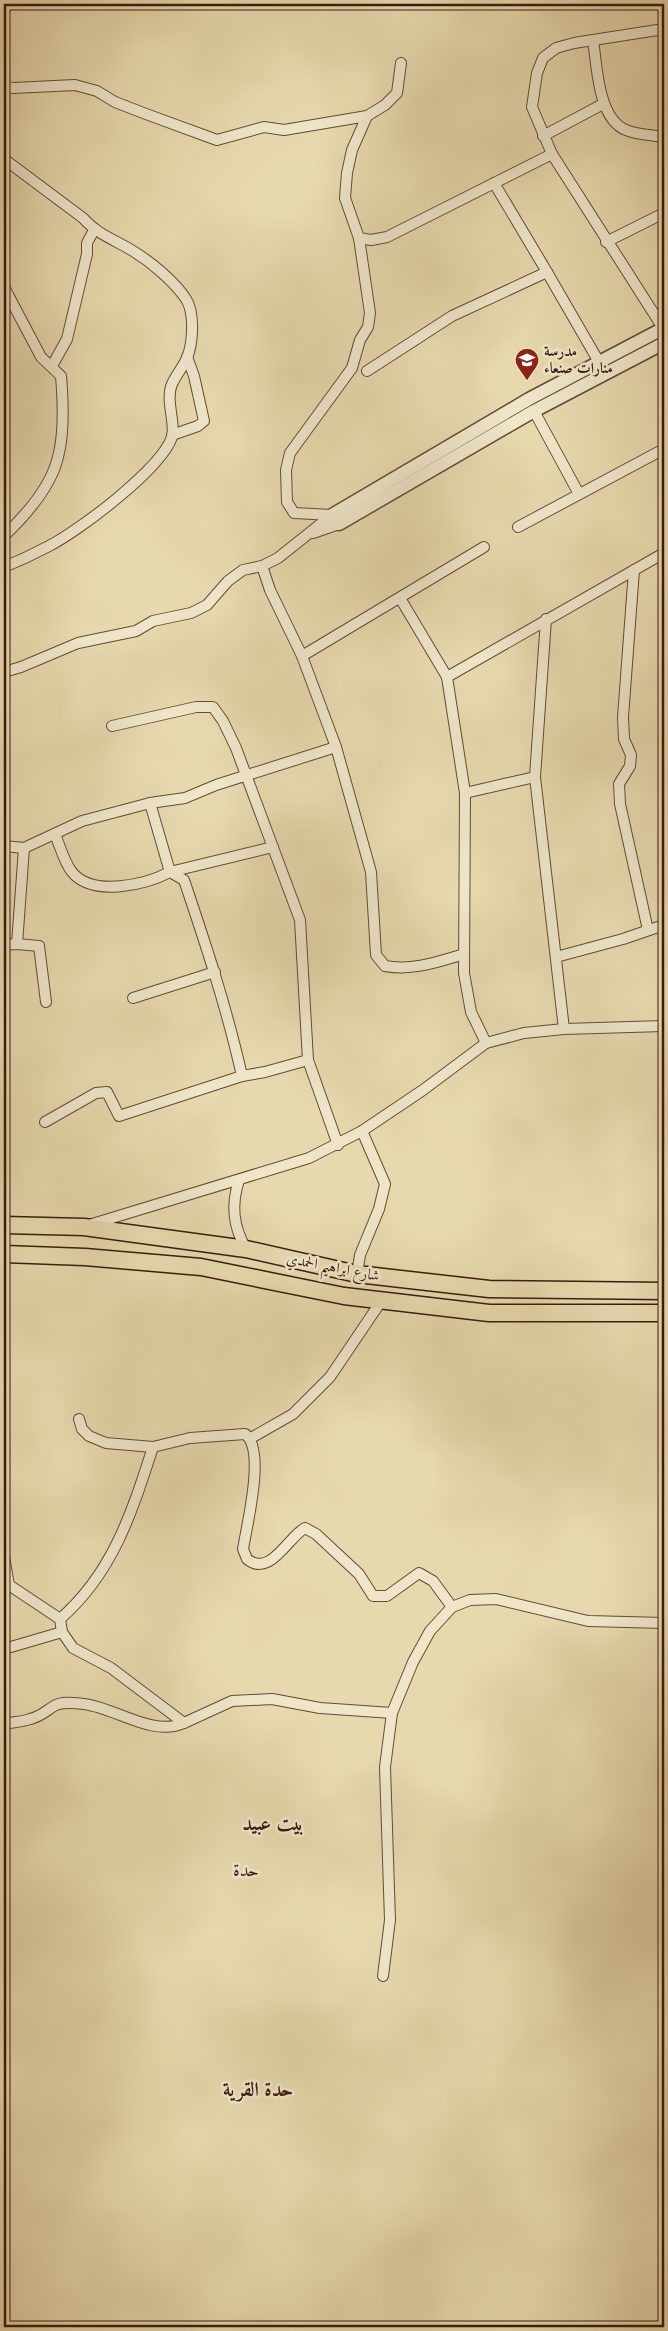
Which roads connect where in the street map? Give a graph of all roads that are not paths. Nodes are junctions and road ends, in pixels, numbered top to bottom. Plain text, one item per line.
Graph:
1 (664, 29) edge
2 (593, 40) junction
3 (401, 62) dead end
4 (4, 86) edge
5 (603, 104) junction
6 (367, 116) junction
7 (543, 136) junction
8 (664, 137) edge
9 (552, 154) junction
10 (4, 159) edge
11 (494, 183) junction
12 (664, 212) edge
13 (94, 230) junction
14 (359, 238) junction
15 (606, 242) junction
16 (547, 272) junction
17 (4, 287) edge
18 (664, 328) edge
19 (664, 343) edge
20 (187, 358) junction
21 (599, 362) junction
22 (52, 366) junction
23 (367, 371) dead end
24 (534, 412) junction
25 (172, 435) junction
26 (664, 449) edge
27 (579, 494) junction
28 (336, 519) junction
29 (518, 528) dead end
30 (4, 536) edge
31 (484, 547) dead end
32 (664, 553) edge
33 (262, 566) junction
34 (4, 567) edge
35 (634, 570) junction
36 (400, 598) junction
37 (546, 619) junction
38 (302, 656) junction
39 (4, 672) edge
40 (447, 677) junction
41 (112, 726) dead end
42 (336, 748) junction
43 (246, 777) junction
44 (536, 777) junction
45 (465, 793) junction
46 (150, 803) junction
47 (55, 834) junction
48 (4, 846) edge
49 (273, 847) junction
50 (24, 848) junction
51 (170, 872) junction
52 (664, 925) edge
53 (648, 930) junction
54 (16, 944) junction
55 (4, 945) edge
56 (464, 954) junction
57 (556, 956) junction
58 (215, 972) junction
59 (133, 998) dead end
60 (46, 1002) dead end
61 (664, 1026) edge
62 (564, 1029) junction
63 (486, 1043) junction
64 (308, 1060) junction
65 (242, 1076) junction
66 (46, 1122) dead end
67 (362, 1131) junction
68 (338, 1145) junction
69 (239, 1180) junction
70 (4, 1225) edge
71 (84, 1227) junction
72 (246, 1249) junction
73 (4, 1254) edge
74 (313, 1264) junction
75 (357, 1274) junction
76 (306, 1290) junction
77 (664, 1291) edge
78 (382, 1300) junction
79 (664, 1312) edge
80 (79, 1419) dead end
81 (251, 1438) junction
82 (153, 1447) junction
83 (4, 1558) edge
84 (452, 1607) junction
85 (60, 1618) junction
86 (664, 1623) edge
87 (62, 1632) junction
88 (4, 1649) edge
89 (392, 1713) junction
90 (184, 1722) junction
91 (4, 1724) edge
92 (383, 1976) dead end

1 - 2 street
2 - 5 street
2 - 7 street
3 - 6 street
4 - 6 street
5 - 7 street
5 - 8 street
6 - 14 street
7 - 9 street
9 - 11 street
9 - 15 street
10 - 13 street
11 - 14 street
11 - 16 street
12 - 15 street
13 - 20 street
13 - 22 street
14 - 28 street
15 - 18 street
16 - 21 street
16 - 23 street
17 - 22 street
18 - 21 street
19 - 24 street
20 - 25 street
20 - 25 street
21 - 28 street
22 - 30 street
24 - 27 street
24 - 28 street
25 - 34 street
26 - 27 street
27 - 29 street
28 - 33 street
31 - 36 street
32 - 35 street
33 - 38 street
33 - 39 street
35 - 37 street
35 - 53 street
36 - 38 street
36 - 40 street
37 - 40 street
37 - 44 street
38 - 42 street
40 - 45 street
41 - 43 street
42 - 43 street
42 - 56 street
43 - 46 street
43 - 49 street
44 - 45 street
44 - 57 street
45 - 56 street
46 - 47 street
46 - 51 street
47 - 50 street
47 - 51 street
48 - 50 street
49 - 51 street
49 - 64 street
50 - 54 street
51 - 58 street
52 - 53 street
53 - 57 street
54 - 55 street
54 - 60 street
56 - 63 street
57 - 62 street
58 - 59 street
58 - 65 street
61 - 62 street
62 - 63 street
63 - 67 street
64 - 65 street
64 - 68 street
65 - 66 street
67 - 68 street
67 - 75 street
68 - 69 street
69 - 71 street
69 - 72 street
70 - 71 main road, شارع ابراهيم الحمدي
71 - 72 main road, شارع ابراهيم الحمدي
72 - 74 main road, شارع ابراهيم الحمدي
73 - 76 main road, شارع ابراهيم الحمدي
74 - 75 main road, شارع ابراهيم الحمدي
74 - 76 main road
75 - 77 main road, شارع ابراهيم الحمدي
76 - 78 main road, شارع ابراهيم الحمدي
78 - 79 main road, شارع ابراهيم الحمدي
78 - 81 street
80 - 82 street
81 - 82 street
81 - 84 street
82 - 85 street
83 - 85 street
84 - 86 street
84 - 89 street
85 - 87 street
87 - 88 street
87 - 90 street
89 - 90 street
89 - 92 street
90 - 91 street

